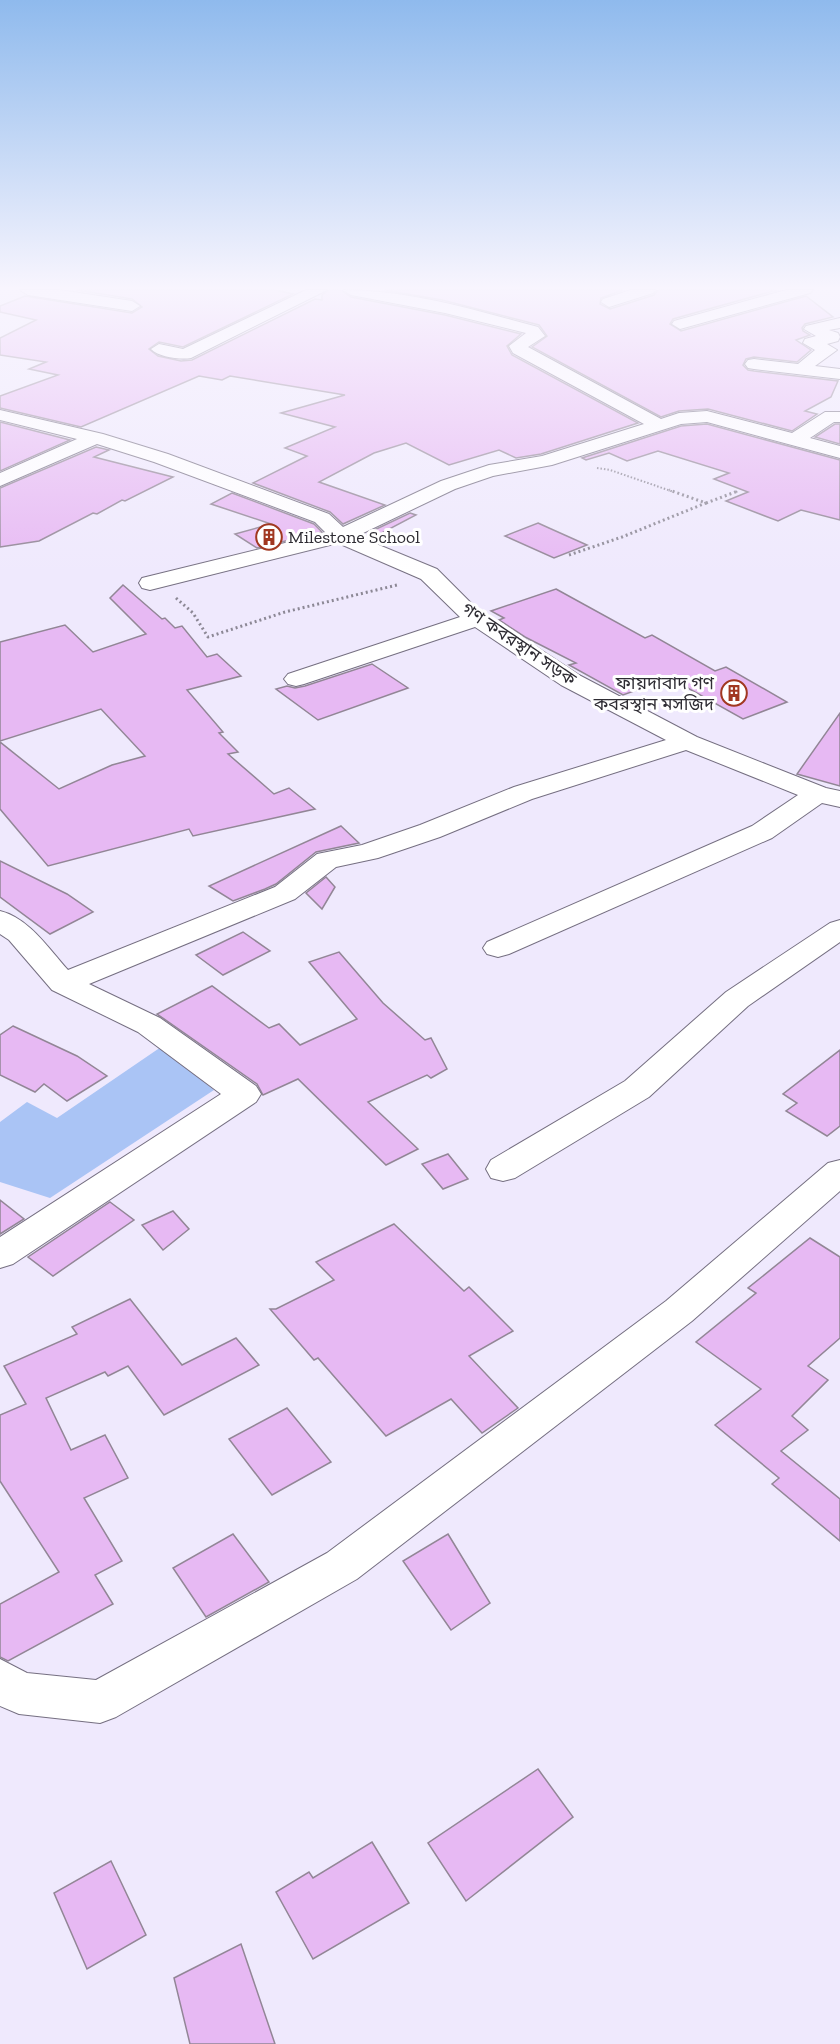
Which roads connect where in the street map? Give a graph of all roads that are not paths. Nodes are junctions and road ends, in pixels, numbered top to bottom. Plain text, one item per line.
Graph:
1 (586, 385) edge
2 (0, 415) edge
3 (840, 417) edge
4 (659, 425) junction
5 (96, 438) junction
6 (795, 440) junction
7 (840, 452) edge
8 (0, 480) edge
9 (340, 536) junction
10 (150, 583) road end
11 (477, 619) junction
12 (296, 679) dead end
13 (688, 742) junction
14 (829, 797) edge
15 (0, 920) edge
16 (840, 929) edge
17 (498, 948) dead end
18 (63, 983) junction
19 (502, 1169) dead end
20 (840, 1172) edge
21 (0, 1255) edge
22 (0, 1680) edge

1 - 4 street
2 - 5 street, গণ কবরস্থান সড়ক
3 - 6 street
4 - 6 street
4 - 9 street
5 - 8 street
5 - 9 street, গণ কবরস্থান সড়ক
6 - 7 street
9 - 10 street
9 - 11 street, গণ কবরস্থান সড়ক
11 - 12 street
11 - 13 street, গণ কবরস্থান সড়ক
13 - 14 street, গণ কবরস্থান সড়ক
13 - 18 street
14 - 17 street
15 - 18 street
16 - 19 street
18 - 21 street
20 - 22 street

